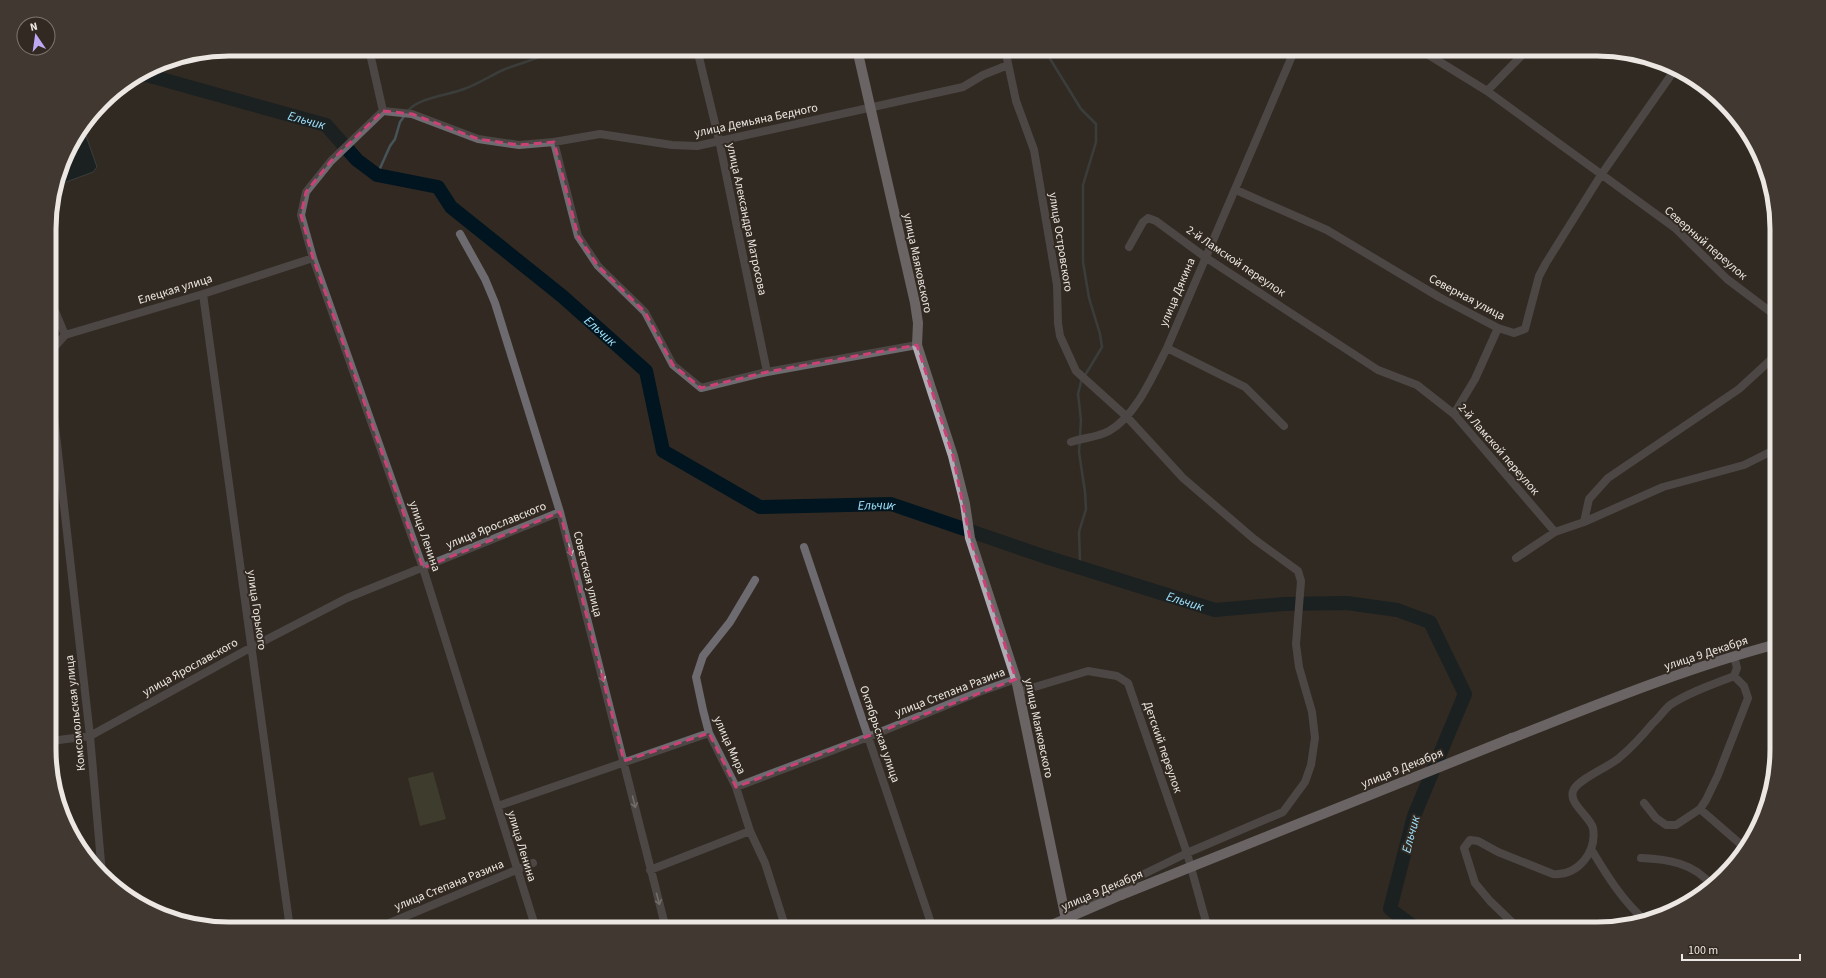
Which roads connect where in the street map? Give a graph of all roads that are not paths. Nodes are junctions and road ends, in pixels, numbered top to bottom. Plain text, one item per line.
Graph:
1 (371, 56) edge
2 (699, 56) edge
3 (859, 56) edge
4 (1007, 56) edge
5 (1292, 56) edge
6 (1430, 56) edge
7 (1521, 56) edge
8 (1008, 65) junction
9 (1672, 74) edge
10 (1487, 91) junction
11 (870, 107) junction
12 (383, 111) junction
13 (718, 140) junction
14 (554, 142) junction
15 (1601, 175) junction
16 (1236, 190) junction
17 (460, 234) dead end
18 (1129, 247) dead end
19 (1205, 257) junction
20 (313, 258) junction
21 (203, 294) junction
22 (1770, 311) edge
23 (56, 314) edge
24 (1498, 328) junction
25 (65, 335) junction
26 (56, 345) edge
27 (917, 345) junction
28 (1167, 348) junction
29 (1770, 361) edge
30 (767, 372) junction
31 (1454, 414) junction
32 (1127, 417) junction
33 (1284, 426) dead end
34 (56, 435) edge
35 (1071, 442) dead end
36 (1770, 452) edge
37 (560, 512) junction
38 (1584, 522) junction
39 (1555, 532) junction
40 (804, 547) dead end
41 (1516, 558) dead end
42 (424, 568) junction
43 (755, 580) dead end
44 (1770, 646) edge
45 (250, 648) junction
46 (1734, 656) junction
47 (1734, 676) junction
48 (1016, 679) junction
49 (1018, 692) junction
50 (709, 732) junction
51 (90, 736) junction
52 (868, 737) junction
53 (56, 740) edge
54 (624, 762) junction
55 (736, 787) junction
56 (1644, 803) dead end
57 (498, 806) junction
58 (1700, 809) junction
59 (750, 831) junction
60 (1741, 845) edge
61 (1591, 848) junction
62 (1187, 853) junction
63 (1641, 858) dead end
64 (533, 863) dead end
65 (101, 865) edge
66 (517, 870) junction
67 (650, 870) junction
68 (1707, 882) edge
69 (1641, 916) edge
70 (1070, 917) junction
71 (289, 922) edge
72 (392, 922) edge
73 (534, 922) edge
74 (664, 922) edge
75 (784, 922) edge
76 (931, 922) edge
77 (1058, 922) edge
78 (1069, 922) edge
79 (1206, 922) edge
80 (1512, 922) edge

1 - 12 street
2 - 13 street, улица Александра Матросова
3 - 11 main road, улица Маяковского
4 - 8 street, улица Островского
5 - 16 street, улица Дякина
6 - 10 street, Северный переулок
7 - 10 street
8 - 11 street, улица Демьяна Бедного
8 - 32 street, улица Островского
9 - 15 street, Северная улица
10 - 15 street, Северный переулок
11 - 13 street, улица Демьяна Бедного
11 - 27 main road, улица Маяковского
12 - 14 street, улица Демьяна Бедного
12 - 20 street, улица Ленина
13 - 14 street, улица Демьяна Бедного
13 - 30 street, улица Александра Матросова
14 - 30 street
15 - 22 street, Северный переулок
15 - 24 street, Северная улица
16 - 19 street, улица Дякина
16 - 24 street, Северная улица
17 - 37 street, Советская улица
18 - 19 street, 2-й Ламской переулок
19 - 28 street, улица Дякина
19 - 31 street, 2-й Ламской переулок
20 - 21 street, Елецкая улица
20 - 42 street, улица Ленина
21 - 25 street, Елецкая улица
21 - 45 street, улица Горького
23 - 25 street
24 - 31 street
25 - 26 street
27 - 30 street
27 - 48 main road, улица Маяковского
28 - 32 street, улица Дякина
28 - 33 street
29 - 38 street
31 - 39 street, 2-й Ламской переулок
32 - 35 street, улица Дякина
32 - 62 street, улица Островского
34 - 51 street, Комсомольская улица
36 - 38 street
37 - 42 street, улица Ярославского
37 -> 54 street, Советская улица
38 - 39 street
39 - 41 street
40 - 52 street, Октябрьская улица
42 - 45 street, улица Ярославского
42 - 57 street, улица Ленина
43 - 50 street, улица Мира
44 - 46 main road, улица 9 Декабря
45 - 51 street, улица Ярославского
45 - 71 street, улица Горького
46 - 47 street
46 - 70 main road, улица 9 Декабря, bridge
47 - 58 street
47 - 61 street
48 - 49 main road, улица Маяковского
48 - 52 street, улица Степана Разина
49 - 62 street, Детский переулок
49 - 70 main road, улица Маяковского
50 - 54 street
50 - 55 street, улица Мира
51 - 53 street, улица Ярославского
51 - 65 street, Комсомольская улица
52 - 55 street, улица Степана Разина
52 - 76 street, Октябрьская улица
54 - 57 street
54 -> 67 street, Советская улица
55 - 59 street, улица Мира
56 - 58 street
57 - 66 street, улица Ленина
58 - 60 street
59 - 67 street
59 - 75 street, улица Мира
61 - 69 street
61 - 80 street
62 - 70 street, улица Островского
62 - 79 street, Детский переулок
63 - 68 street
64 - 66 street, улица Степана Разина
66 - 72 street, улица Степана Разина
66 - 73 street, улица Ленина
67 -> 74 street, Советская улица
70 - 77 main road, улица 9 Декабря
70 - 78 main road, улица Маяковского

